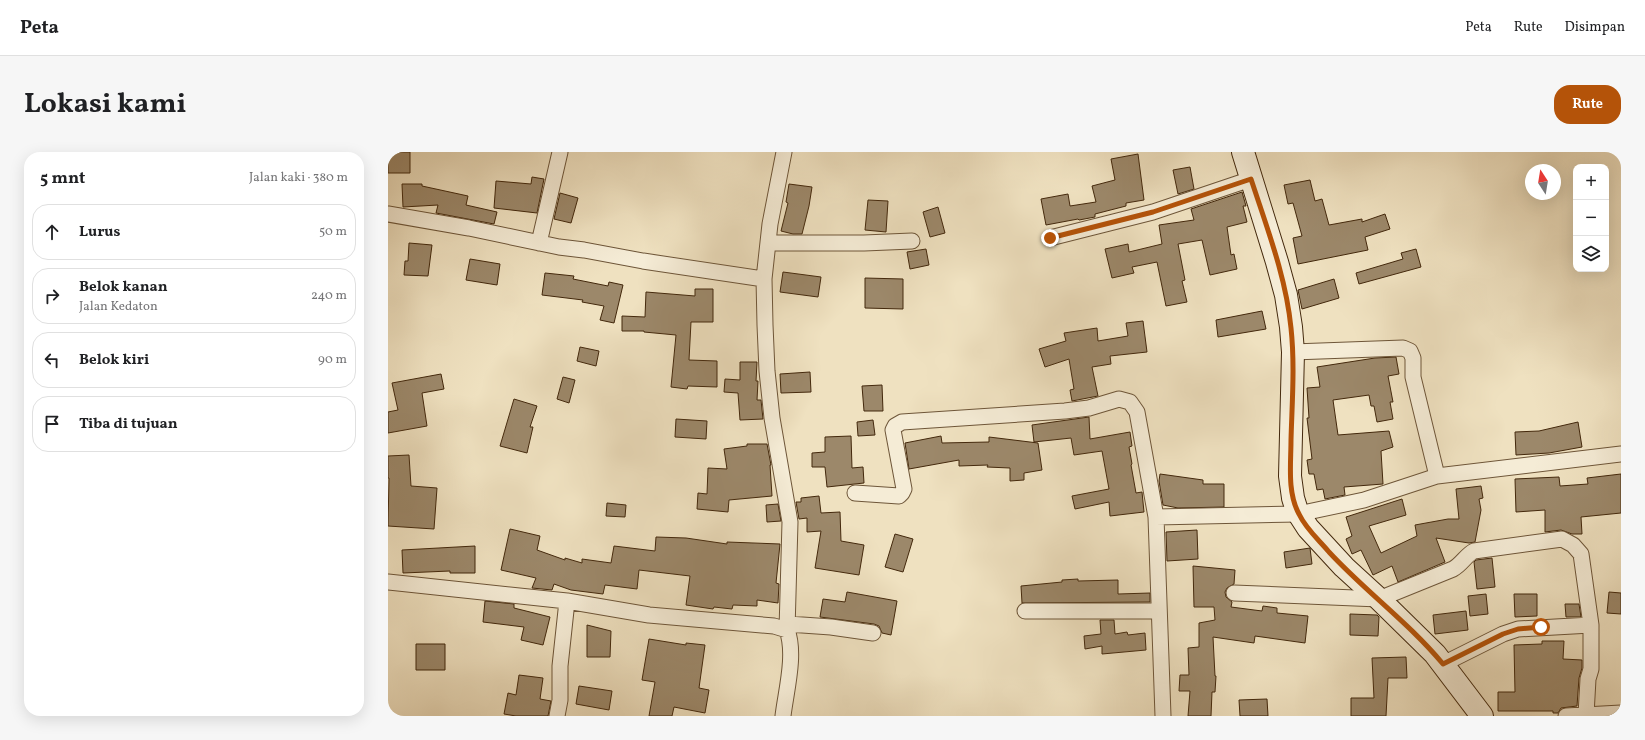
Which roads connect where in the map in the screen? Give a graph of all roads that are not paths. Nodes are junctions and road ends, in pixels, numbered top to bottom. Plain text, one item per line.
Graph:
1 (560, 152) edge
2 (784, 152) edge
3 (1243, 152) edge
4 (1251, 179) junction
5 (388, 214) edge
6 (1050, 238) dead end
7 (912, 241) dead end
8 (768, 242) junction
9 (539, 243) junction
10 (764, 279) junction
11 (1293, 352) junction
12 (1621, 454) edge
13 (1437, 476) junction
14 (855, 494) dead end
15 (1298, 514) junction
16 (1156, 516) junction
17 (388, 582) edge
18 (1234, 594) dead end
19 (1378, 599) junction
20 (567, 601) junction
21 (1159, 611) junction
22 (1025, 612) dead end
23 (1591, 626) junction
24 (787, 627) junction
25 (873, 633) dead end
26 (1443, 664) junction
27 (1621, 713) edge
28 (1586, 715) junction
29 (557, 716) edge
30 (783, 716) edge
31 (1163, 716) edge
32 (1482, 716) edge
33 (1566, 716) edge
34 (1571, 716) edge

1 - 9 street
2 - 8 street
3 - 4 street
4 - 6 street
4 - 11 street
5 - 9 street
7 - 8 street
8 - 10 street
9 - 10 street
10 - 24 street
11 - 13 street
11 - 15 street
12 - 13 street
13 - 15 street
14 - 16 street
15 - 16 street
15 - 19 street
16 - 21 street
17 - 20 street
18 - 19 street
19 - 23 street
19 - 26 street
20 - 24 street
20 - 29 street
21 - 22 street
21 - 31 street
23 - 26 street
23 - 28 street
24 - 25 street
24 - 30 street
26 - 32 street
27 - 28 street
28 - 34 street
33 - 34 street

